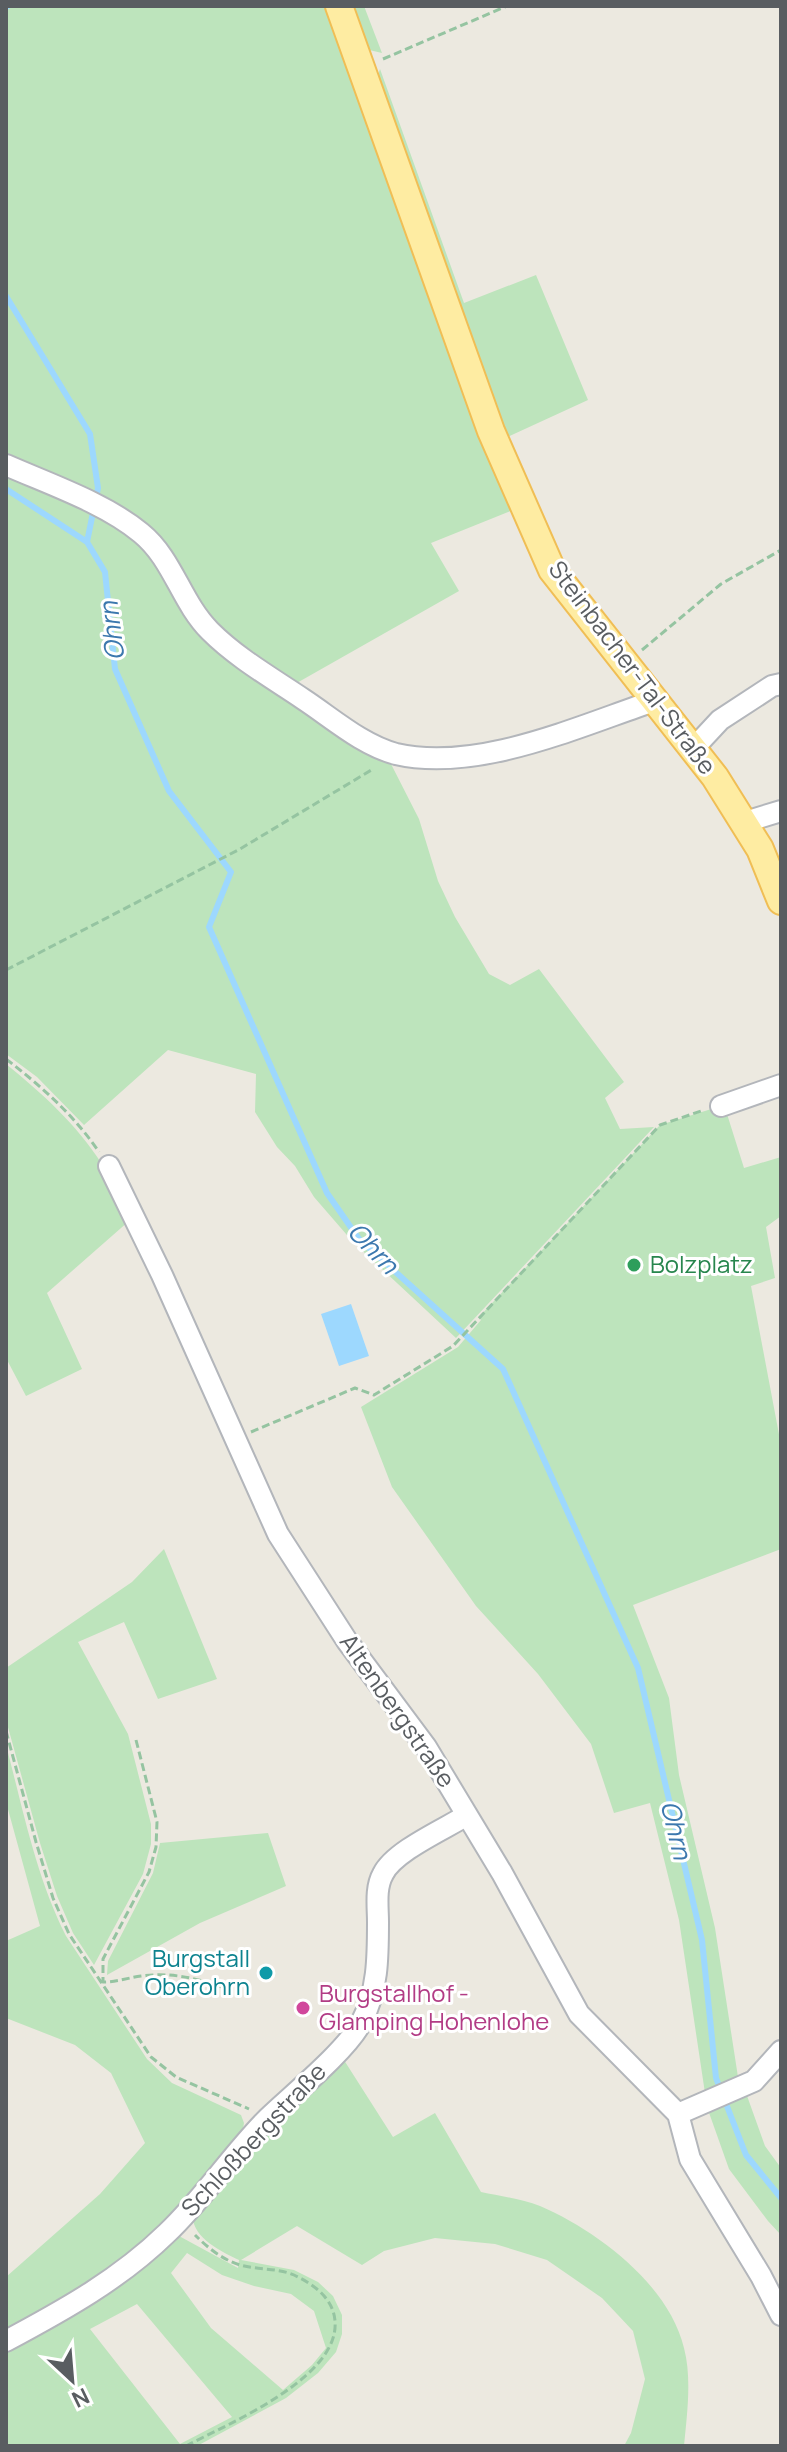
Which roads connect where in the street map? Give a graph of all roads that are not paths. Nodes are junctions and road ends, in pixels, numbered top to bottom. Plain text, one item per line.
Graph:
1 (339, 6) edge
2 (6, 465) edge
3 (781, 684) edge
4 (654, 701) junction
5 (693, 749) junction
6 (781, 811) edge
7 (745, 822) junction
8 (781, 901) edge
9 (781, 1085) edge
10 (721, 1106) road end
11 (109, 1166) road end
12 (467, 1815) junction
13 (781, 2051) edge
14 (678, 2114) junction
15 (781, 2315) edge
16 (6, 2341) edge

1 - 4 main road, Steinbacher-Tal-Straße
2 - 4 street
3 - 5 street
4 - 5 main road, Steinbacher-Tal-Straße
5 - 7 main road, Steinbacher-Tal-Straße
6 - 7 street
7 - 8 main road, Steinbacher-Tal-Straße
9 - 10 street
11 - 12 street, Altenbergstraße
12 - 14 street, Altenbergstraße
12 - 16 street, Schloßbergstraße
13 - 14 street
14 - 15 street

